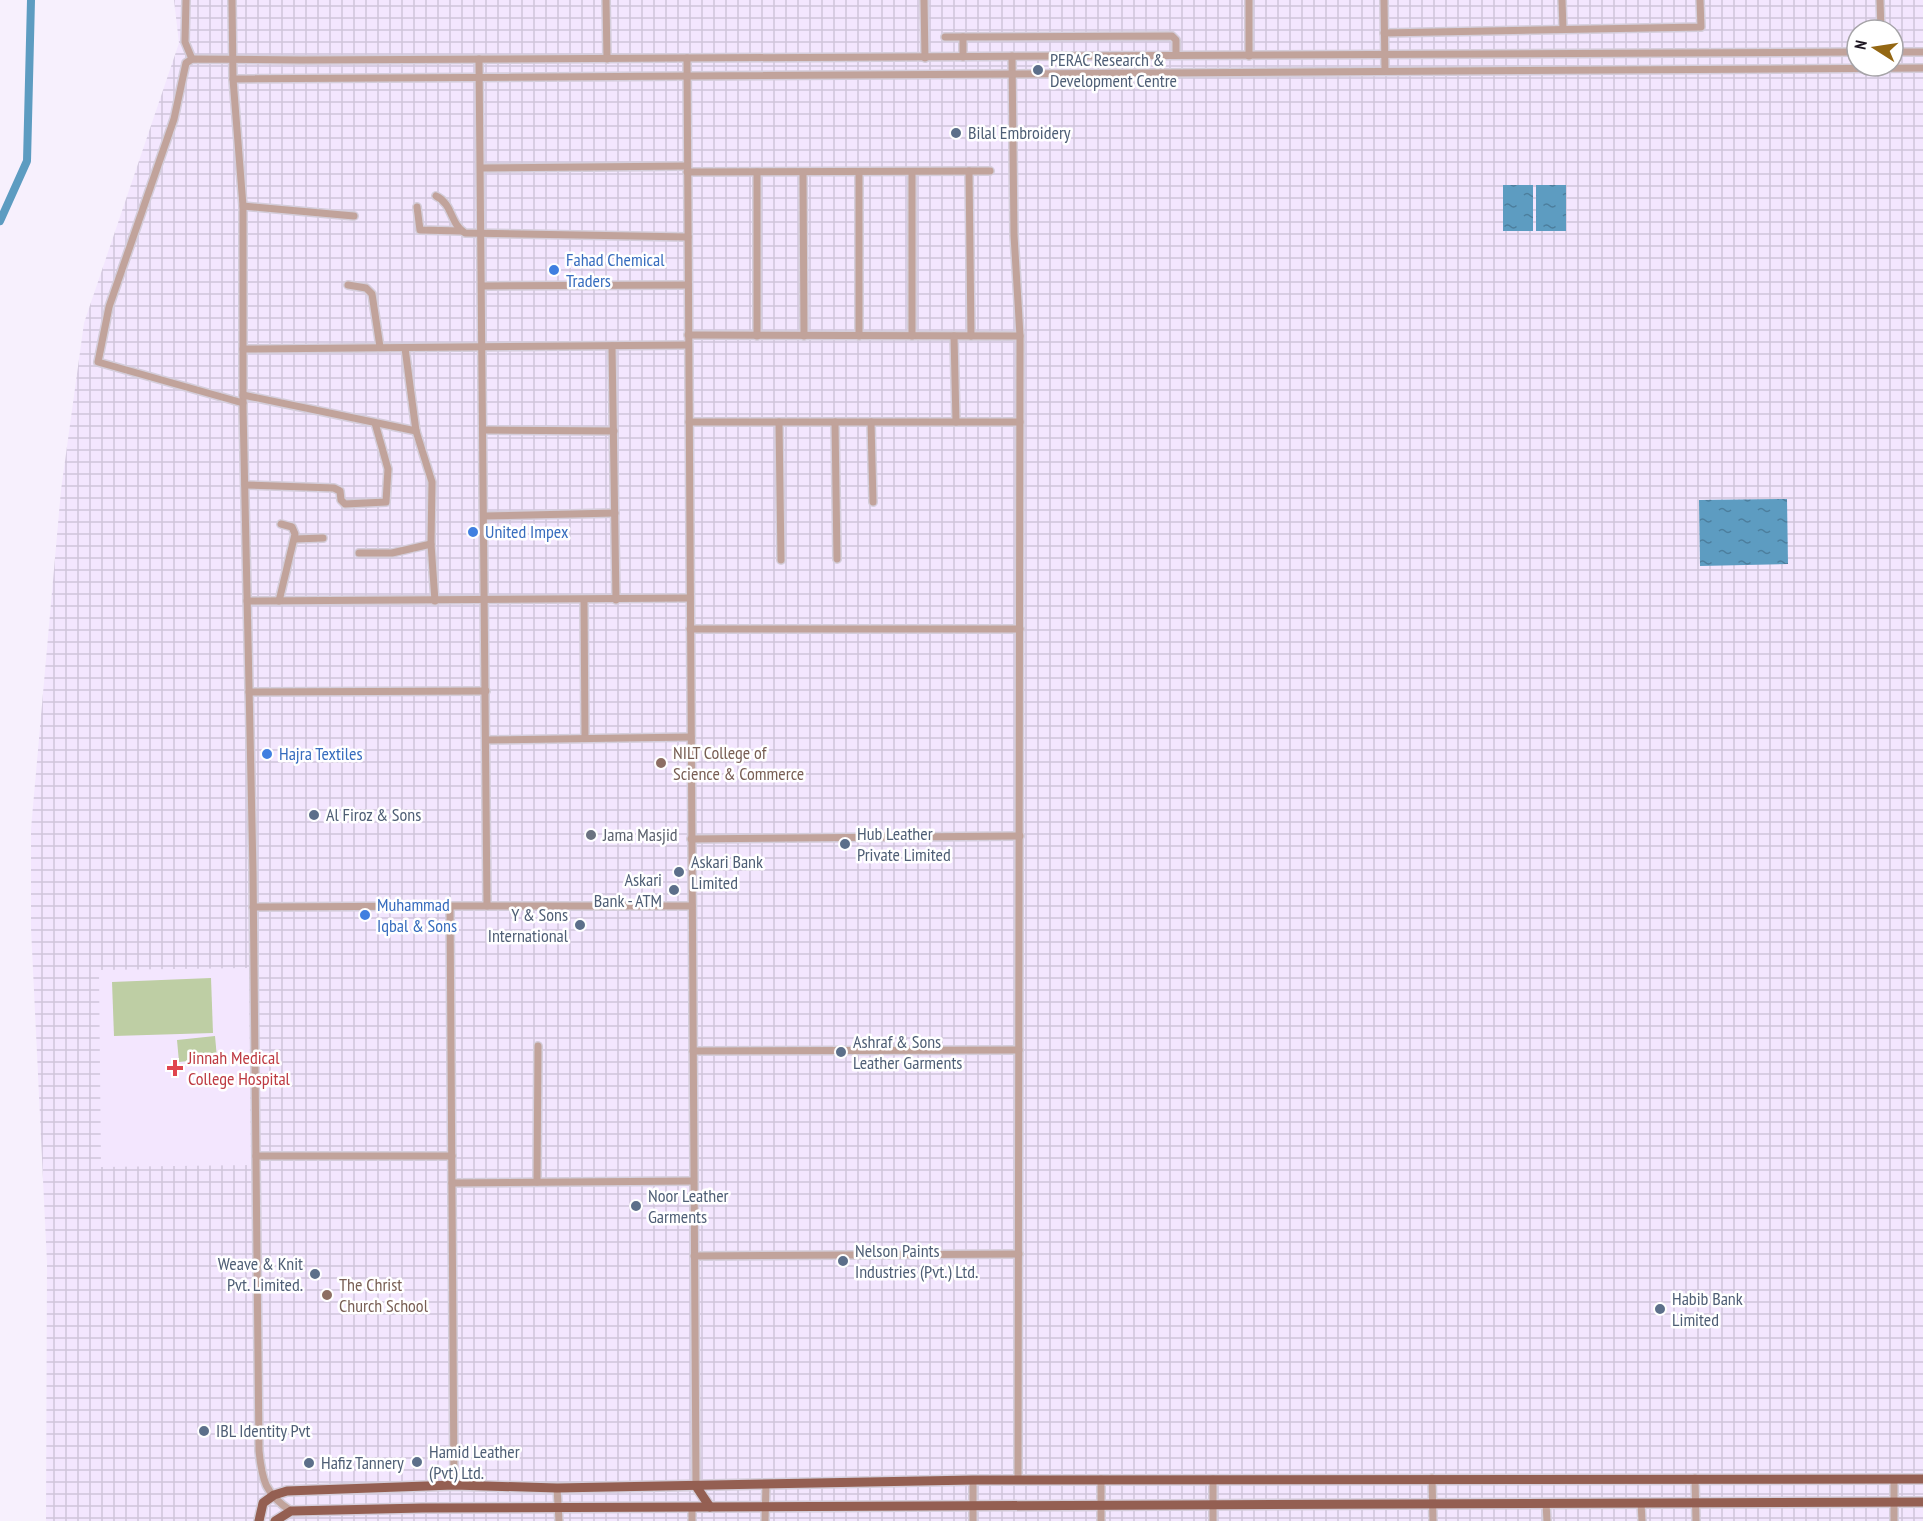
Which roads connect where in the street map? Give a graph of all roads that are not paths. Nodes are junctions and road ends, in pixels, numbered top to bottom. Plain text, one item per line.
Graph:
1 (186, 0) edge
2 (232, 0) edge
3 (606, 0) edge
4 (924, 0) edge
5 (1249, 0) edge
6 (1384, 0) edge
7 (1562, 0) edge
8 (1700, 0) edge
9 (1880, 0) edge
10 (1881, 18) edge
11 (1563, 29) junction
12 (1384, 33) junction
13 (945, 37) dead end
14 (963, 46) junction
15 (1176, 52) junction
16 (1845, 52) edge
17 (1905, 52) edge
18 (1923, 52) edge
19 (1384, 55) junction
20 (1012, 56) junction
21 (1250, 56) junction
22 (687, 58) junction
23 (925, 58) junction
24 (192, 59) junction
25 (479, 59) junction
26 (607, 59) junction
27 (233, 60) junction
28 (1923, 68) edge
29 (1385, 71) junction
30 (1012, 74) junction
31 (687, 77) junction
32 (480, 78) junction
33 (233, 79) junction
34 (481, 168) junction
35 (687, 169) junction
36 (969, 171) junction
37 (990, 171) dead end
38 (757, 172) junction
39 (803, 172) junction
40 (859, 173) junction
41 (912, 173) junction
42 (436, 196) dead end
43 (243, 206) junction
44 (417, 207) dead end
45 (354, 216) dead end
46 (460, 231) junction
47 (482, 235) junction
48 (688, 237) junction
49 (348, 285) dead end
50 (688, 285) junction
51 (482, 286) junction
52 (688, 335) junction
53 (757, 336) junction
54 (804, 336) junction
55 (859, 336) junction
56 (912, 336) junction
57 (954, 336) junction
58 (970, 336) junction
59 (1020, 336) junction
60 (688, 345) junction
61 (612, 346) junction
62 (380, 347) junction
63 (483, 347) junction
64 (405, 348) junction
65 (243, 349) junction
66 (243, 399) junction
67 (689, 422) junction
68 (778, 422) junction
69 (835, 422) junction
70 (871, 422) junction
71 (956, 422) junction
72 (1020, 422) junction
73 (375, 423) junction
74 (484, 430) junction
75 (614, 430) junction
76 (416, 431) junction
77 (245, 484) junction
78 (873, 502) dead end
79 (615, 513) junction
80 (484, 516) junction
81 (281, 524) dead end
82 (323, 538) dead end
83 (295, 539) junction
84 (431, 544) junction
85 (359, 553) dead end
86 (837, 559) dead end
87 (781, 560) dead end
88 (690, 598) junction
89 (584, 600) junction
90 (616, 600) junction
91 (247, 601) junction
92 (279, 601) junction
93 (435, 601) junction
94 (485, 602) junction
95 (690, 629) junction
96 (1020, 629) junction
97 (486, 691) junction
98 (249, 692) junction
99 (691, 737) junction
100 (585, 738) junction
101 (486, 740) junction
102 (1020, 836) junction
103 (691, 839) junction
104 (450, 906) junction
105 (487, 906) junction
106 (692, 906) junction
107 (253, 907) junction
108 (538, 1046) dead end
109 (1019, 1050) junction
110 (693, 1051) junction
111 (256, 1156) junction
112 (452, 1156) junction
113 (693, 1180) junction
114 (537, 1182) junction
115 (452, 1183) junction
116 (1019, 1254) junction
117 (694, 1256) junction
118 (1432, 1478) junction
119 (1695, 1478) junction
120 (973, 1479) junction
121 (1018, 1479) junction
122 (1101, 1479) junction
123 (1213, 1479) junction
124 (1923, 1479) edge
125 (1894, 1480) junction
126 (766, 1484) junction
127 (454, 1485) junction
128 (696, 1486) junction
129 (557, 1488) junction
130 (272, 1496) junction
131 (1894, 1502) junction
132 (1923, 1502) edge
133 (1546, 1503) junction
134 (1641, 1503) junction
135 (1695, 1503) junction
136 (1213, 1504) junction
137 (1433, 1504) junction
138 (973, 1505) junction
139 (1101, 1505) junction
140 (766, 1506) junction
141 (692, 1507) junction
142 (710, 1507) junction
143 (560, 1508) junction
144 (291, 1511) junction
145 (259, 1521) edge
146 (275, 1521) edge
147 (559, 1521) edge
148 (692, 1521) edge
149 (765, 1521) edge
150 (973, 1521) edge
151 (1101, 1521) edge
152 (1213, 1521) edge
153 (1433, 1521) edge
154 (1546, 1521) edge
155 (1642, 1521) edge
156 (1696, 1521) edge
157 (1894, 1521) edge

1 - 24 street
2 - 27 street
3 - 26 street
4 - 23 street
5 - 21 street
6 - 12 street
7 - 11 street
8 - 11 street
9 - 10 street
11 - 12 street
12 - 19 street
13 - 14 street
14 - 15 street
14 - 20 street
14 - 23 street
15 - 20 street
15 - 21 street
16 - 19 street
17 - 18 street
19 - 21 street
19 - 29 street
20 - 30 street
22 - 23 street
22 - 26 street
22 - 31 street
24 - 27 street
24 - 66 street
25 - 26 street
25 - 27 street
25 - 32 street
27 - 33 street
28 - 29 street
29 - 30 street
30 - 31 street
30 - 59 street
31 - 32 street
31 - 35 street
32 - 33 street
32 - 34 street
33 - 43 street
34 - 35 street
34 - 47 street
35 - 38 street
35 - 48 street
36 - 37 street
36 - 41 street
36 - 58 street
38 - 39 street
38 - 53 street
39 - 40 street
39 - 54 street
40 - 41 street
40 - 55 street
41 - 56 street
42 - 46 street
43 - 45 street
43 - 65 street
44 - 46 street
46 - 47 street
47 - 48 street
47 - 51 street
48 - 50 street
49 - 62 street
50 - 51 street
50 - 52 street
51 - 63 street
52 - 53 street
52 - 60 street
53 - 54 street
54 - 55 street
55 - 56 street
56 - 57 street
57 - 58 street
57 - 71 street
58 - 59 street
59 - 72 street
60 - 61 street
60 - 67 street
61 - 63 street
61 - 75 street
62 - 64 street
62 - 65 street
63 - 64 street
63 - 74 street
64 - 76 street
65 - 66 street
66 - 73 street
66 - 77 street
67 - 68 street
67 - 88 street
68 - 69 street
68 - 87 street
69 - 70 street
69 - 86 street
70 - 71 street
70 - 78 street
71 - 72 street
72 - 96 street
73 - 76 street
73 - 77 street
74 - 75 street
74 - 80 street
75 - 79 street
76 - 84 street
77 - 91 street
79 - 80 street
79 - 90 street
80 - 94 street
81 - 83 street
82 - 83 street
83 - 92 street
84 - 85 street
84 - 93 street
88 - 90 street
88 - 95 street
89 - 90 street
89 - 94 street
89 - 100 street
91 - 92 street
91 - 98 street
92 - 93 street
93 - 94 street
94 - 97 street
95 - 96 street
95 - 99 street
96 - 102 street
97 - 98 street
97 - 101 street
98 - 107 street
99 - 100 street
99 - 103 street
100 - 101 street
101 - 105 street
102 - 103 street
102 - 109 street
103 - 106 street
104 - 105 street
104 - 107 street
104 - 112 street
105 - 106 street
106 - 110 street
107 - 111 street
108 - 114 street
109 - 110 street
109 - 116 street
110 - 113 street
111 - 112 street
111 - 130 street
112 - 115 street
113 - 114 street
113 - 117 street
114 - 115 street
115 - 127 street
116 - 117 street
116 - 121 street
117 - 128 street
118 - 119 main road
118 - 123 main road
118 - 137 street
119 - 125 main road
119 - 135 street
120 - 121 main road
120 - 126 main road
120 - 138 street
121 - 122 main road
122 - 123 main road
122 - 139 street
123 - 136 street
124 - 125 main road
125 - 131 street
126 - 128 main road
126 - 140 street
127 - 129 main road
127 - 130 main road
128 - 129 main road
128 - 142 main road
129 - 143 street
130 - 144 street
130 - 145 main road
131 - 132 main road
131 - 135 main road
131 - 157 street
133 - 134 main road
133 - 137 main road
133 - 154 street
134 - 135 main road
134 - 155 street
135 - 156 street
136 - 137 main road
136 - 139 main road
136 - 152 street
137 - 153 street
138 - 139 main road
138 - 140 main road
138 - 150 street
139 - 151 street
140 - 142 main road
140 - 149 street
141 - 142 main road
141 - 143 main road
141 - 148 street
143 - 144 main road
143 - 147 street
144 - 146 main road

